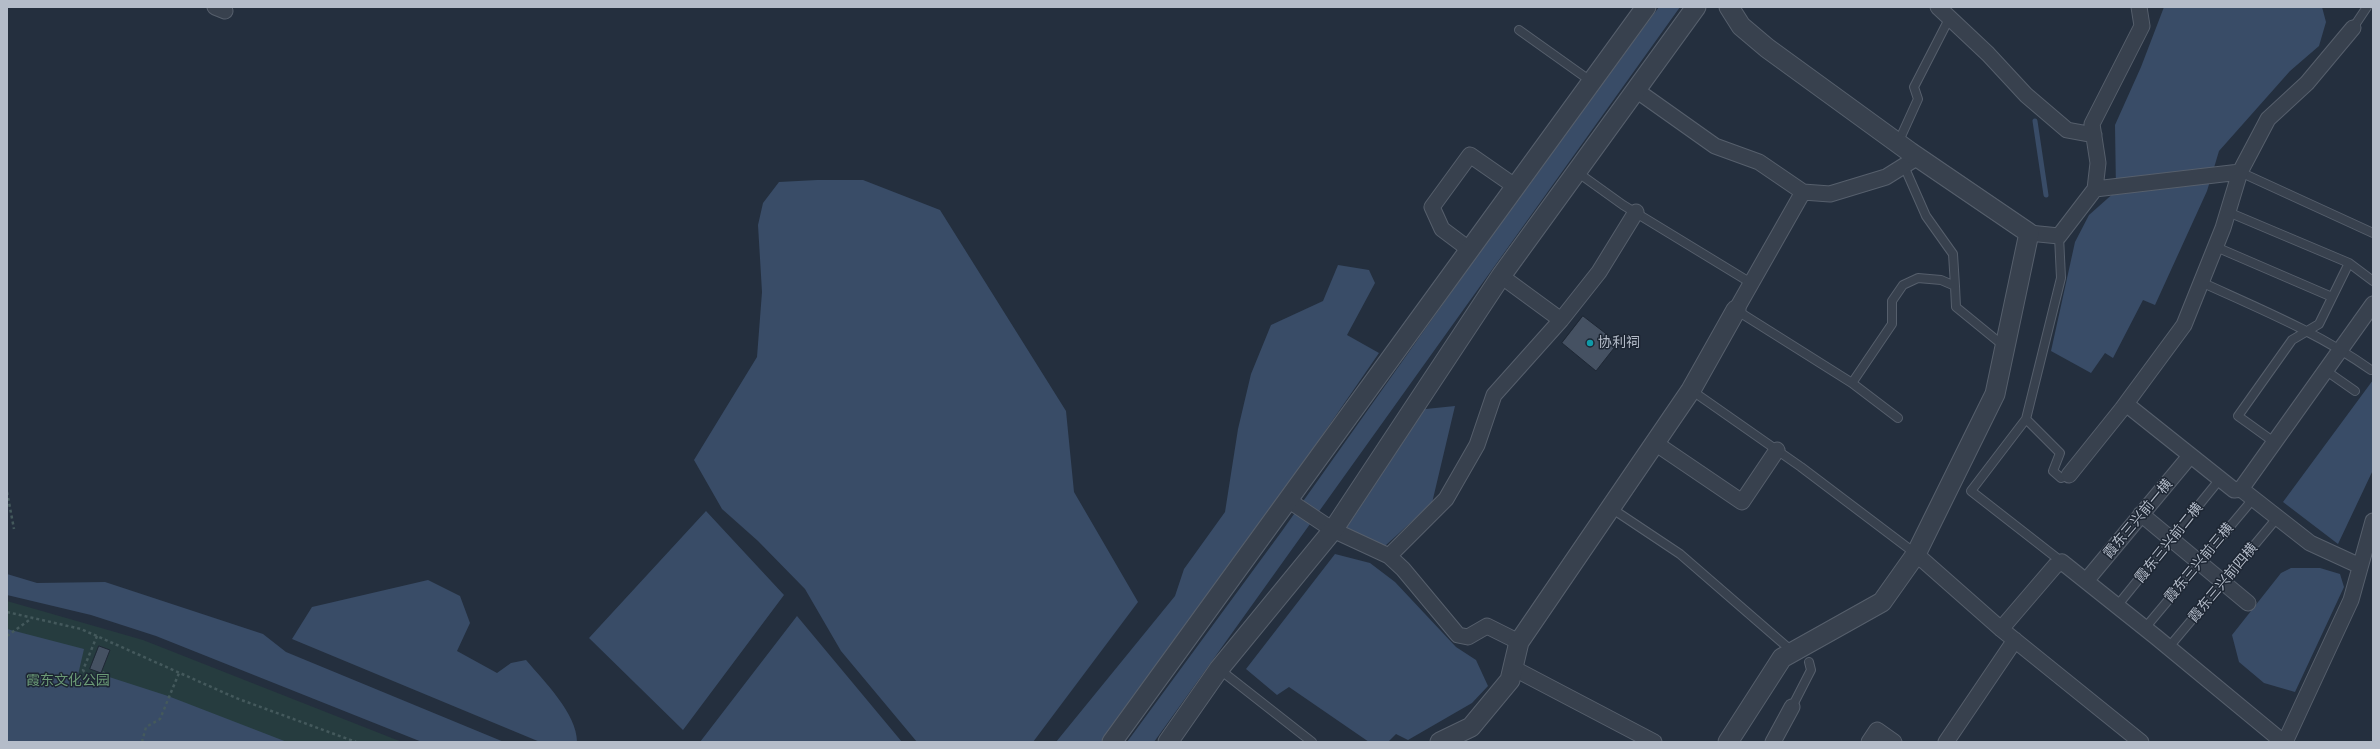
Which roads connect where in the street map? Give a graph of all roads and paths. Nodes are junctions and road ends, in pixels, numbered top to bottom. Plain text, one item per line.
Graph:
1 (1646, 7) edge
2 (1696, 7) edge
3 (1729, 7) edge
4 (1938, 7) edge
5 (2139, 7) edge
6 (2366, 7) edge
7 (1953, 12) edge
8 (2353, 28) joint
9 (1519, 30) dead end
10 (1592, 82) junction
11 (1636, 90) junction
12 (2094, 136) junction
13 (1898, 143) junction
14 (1911, 161) junction
15 (1577, 172) junction
16 (2240, 172) junction
17 (1516, 187) junction
18 (2095, 189) junction
19 (1803, 192) junction
20 (1636, 212) junction
21 (2228, 212) junction
22 (2029, 233) junction
23 (2373, 233) edge
24 (2059, 236) junction
25 (2216, 247) junction
26 (1470, 250) junction
27 (2349, 263) junction
28 (1501, 276) junction
29 (2372, 277) edge
30 (2201, 282) junction
31 (1751, 283) junction
32 (1955, 286) junction
33 (2332, 297) junction
34 (2373, 304) edge
35 (1736, 310) junction
36 (1561, 320) junction
37 (2307, 331) junction
38 (2005, 347) junction
39 (2341, 348) junction
40 (2325, 370) junction
41 (2371, 370) dead end
42 (1852, 383) junction
43 (1690, 390) junction
44 (2355, 391) dead end
45 (2126, 404) junction
46 (1898, 418) dead end
47 (2026, 419) junction
48 (2274, 442) junction
49 (1655, 443) junction
50 (1777, 450) junction
51 (2190, 456) junction
52 (2069, 476) joint
53 (2220, 479) junction
54 (2241, 489) junction
55 (7, 492) edge
56 (2253, 499) junction
57 (1288, 500) junction
58 (1610, 508) junction
59 (2141, 514) junction
60 (2277, 518) junction
61 (2373, 521) edge
62 (14, 529) dead end
63 (1333, 530) junction
64 (2172, 540) junction
65 (1916, 554) junction
66 (1389, 556) junction
67 (2062, 562) junction
68 (2200, 562) junction
69 (2360, 566) junction
70 (2086, 581) junction
71 (2224, 582) junction
72 (2248, 603) dead end
73 (2117, 606) junction
74 (7, 612) edge
75 (32, 617) junction
76 (2145, 628) junction
77 (2001, 629) junction
78 (7, 636) edge
79 (97, 636) junction
80 (2015, 640) junction
81 (1519, 642) junction
82 (2169, 648) junction
83 (1793, 652) junction
84 (1809, 662) dead end
85 (1513, 668) junction
86 (1219, 669) junction
87 (105, 671) dead end
88 (179, 674) junction
89 (1792, 707) joint
90 (1449, 740) edge
91 (142, 742) edge
92 (356, 742) edge
93 (1112, 742) edge
94 (1169, 742) edge
95 (1312, 742) edge
96 (1654, 742) edge
97 (1728, 742) edge
98 (1774, 742) edge
99 (1869, 742) edge
100 (1894, 742) edge
101 (1946, 742) edge
102 (2141, 742) edge
103 (2284, 742) edge

1 - 10 street
2 - 11 street
3 - 13 street
4 - 7 street
5 - 12 street
6 - 8 lane
7 - 12 street
7 - 13 lane
8 - 16 street
9 - 10 lane
10 - 17 street
11 - 15 street
11 - 19 street
12 - 18 street
13 - 14 street
14 - 19 street
14 - 22 street
14 - 32 lane
15 - 20 lane
15 - 28 street
16 - 18 street
16 - 21 street
16 - 23 lane
17 - 26 street
17 - 26 street
18 - 24 street
19 - 31 street
20 - 31 lane
20 - 36 street
21 - 25 street
21 - 27 lane
22 - 24 street
22 - 38 street
24 - 47 lane
25 - 30 street
25 - 33 lane
26 - 57 street
27 - 29 lane
27 - 33 lane
28 - 36 street
28 - 63 street
30 - 37 lane
30 - 45 street
31 - 35 street
32 - 38 lane
32 - 42 lane
33 - 37 lane
34 - 39 street
35 - 42 lane
35 - 43 street
36 - 66 street
37 - 39 lane
37 - 48 lane
38 - 65 street
39 - 40 street
39 - 41 lane
40 - 44 lane
40 - 48 street
42 - 46 lane
43 - 49 street
43 - 50 lane
45 - 51 street
45 - 52 street
47 - 52 lane
47 - 67 lane
48 - 54 street
49 - 50 street
49 - 58 street
50 - 65 lane
51 - 53 street
51 - 59 street, 霞东三兴前一横
53 - 54 street
53 - 64 lane, 霞东三兴前二横
54 - 56 street
55 - 62 path
56 - 60 street
56 - 68 lane, 霞东三兴前三横
57 - 63 street
57 - 93 street
58 - 81 street
58 - 83 lane
59 - 64 street
59 - 70 street, 霞东三兴前一横
60 - 69 street
60 - 71 lane, 霞东三兴前四横
61 - 69 street
63 - 66 street
63 - 86 street
64 - 68 street
64 - 73 lane, 霞东三兴前二横
65 - 77 street
65 - 83 street
66 - 81 street
67 - 70 street
67 - 77 street
68 - 71 street
68 - 76 lane, 霞东三兴前三横
69 - 103 street
70 - 73 street
71 - 72 street
71 - 82 lane, 霞东三兴前四横
73 - 76 street
74 - 75 path
75 - 78 path
75 - 79 path
76 - 82 street
77 - 80 street
79 - 87 path
79 - 88 path
80 - 101 street
80 - 102 street
81 - 85 street
82 - 103 street
83 - 97 street
84 - 89 lane
85 - 90 street
85 - 96 street
86 - 94 street
86 - 95 lane
88 - 91 path
88 - 92 path
89 - 98 street
99 - 100 street

